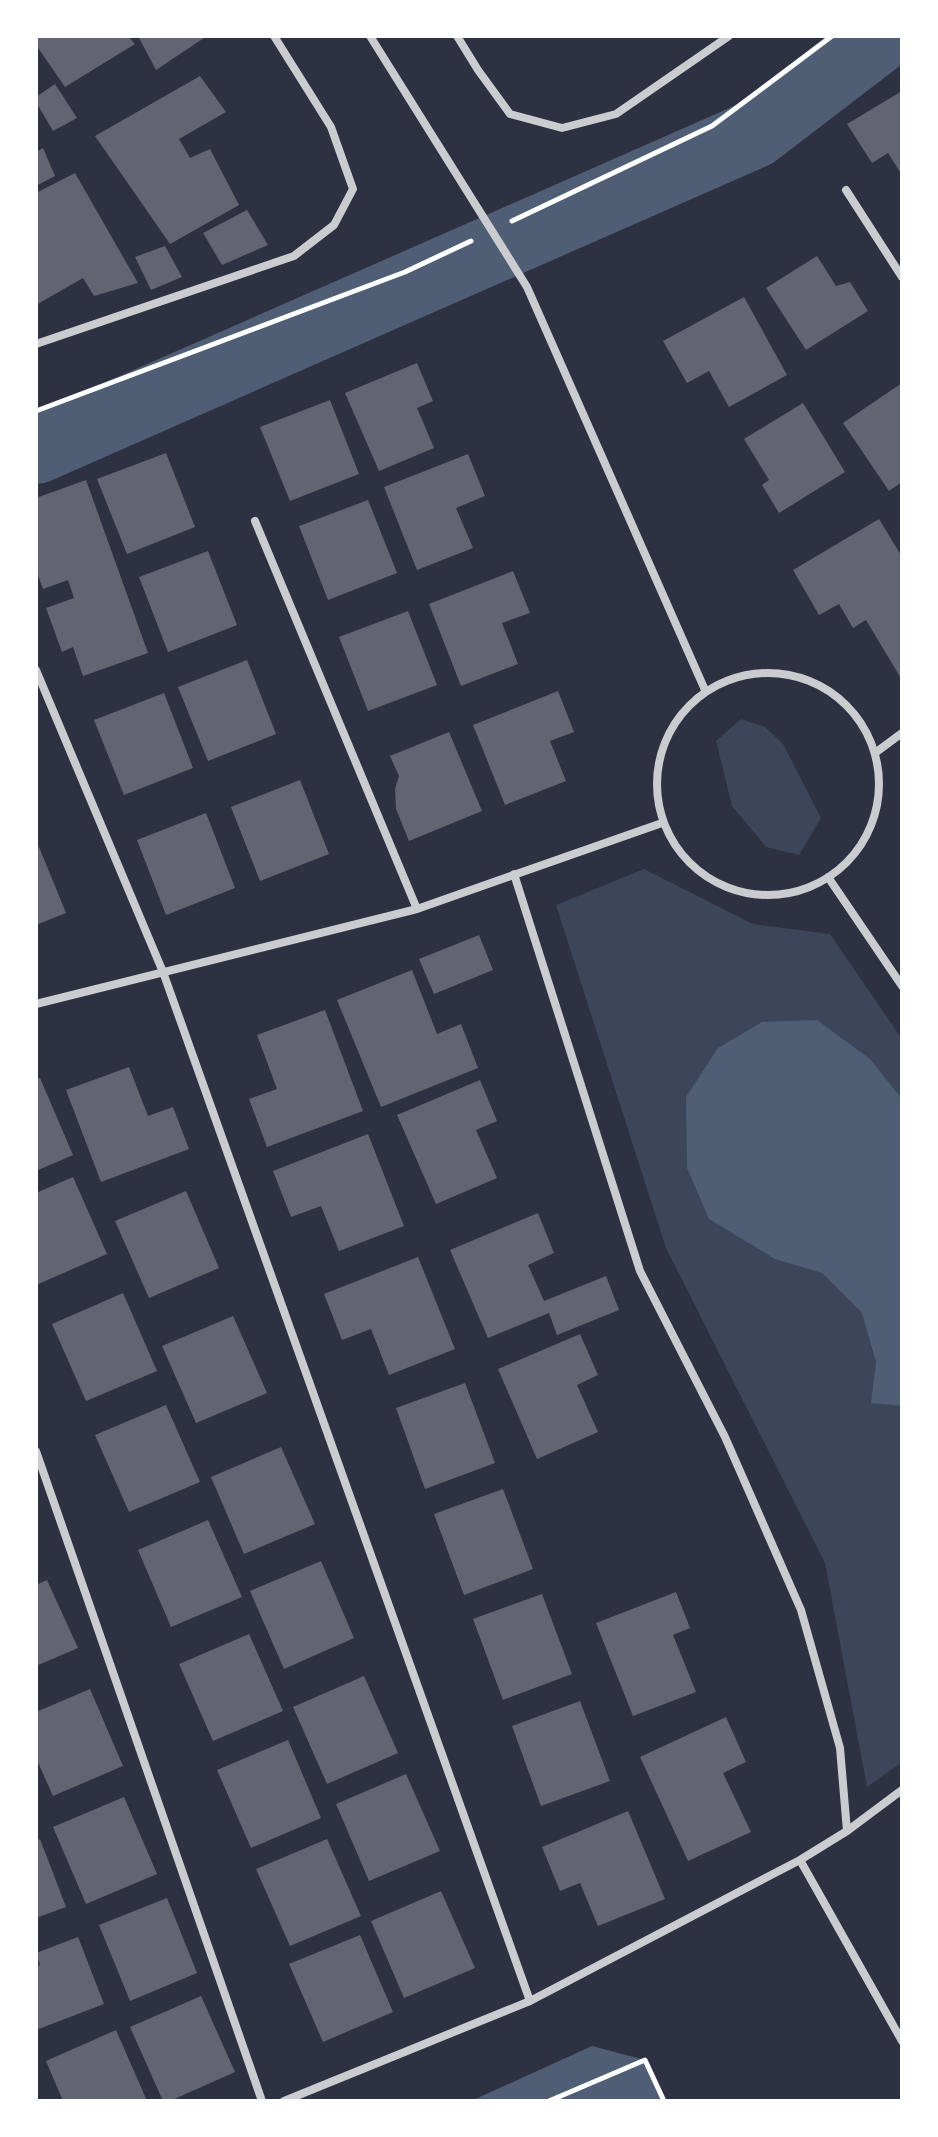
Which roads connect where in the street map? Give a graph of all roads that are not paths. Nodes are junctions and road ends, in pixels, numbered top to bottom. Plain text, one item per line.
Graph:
1 (274, 36) edge
2 (370, 36) edge
3 (457, 36) edge
4 (729, 36) edge
5 (846, 190) dead end
6 (902, 277) edge
7 (36, 344) edge
8 (255, 521) dead end
9 (36, 670) edge
10 (705, 690) junction
11 (902, 733) edge
12 (875, 753) junction
13 (662, 823) junction
14 (514, 874) junction
15 (828, 877) junction
16 (417, 909) junction
17 (163, 972) junction
18 (902, 986) edge
19 (36, 1004) edge
20 (36, 1451) edge
21 (902, 1790) edge
22 (847, 1831) junction
23 (800, 1860) junction
24 (530, 2001) junction
25 (902, 2041) edge
26 (262, 2101) edge
27 (284, 2101) edge

1 - 7 street
2 - 10 street
3 - 4 street
5 - 6 street
8 - 16 street
9 - 17 street
10 - 12 street
10 - 13 street
11 - 12 street
12 - 15 street
13 - 14 street
13 - 15 street
14 - 16 street
14 - 22 street
15 - 18 street
16 - 17 street
17 - 19 street
17 - 24 street
20 - 26 street
21 - 22 street
22 - 23 street
23 - 24 street
23 - 25 street
24 - 27 street

